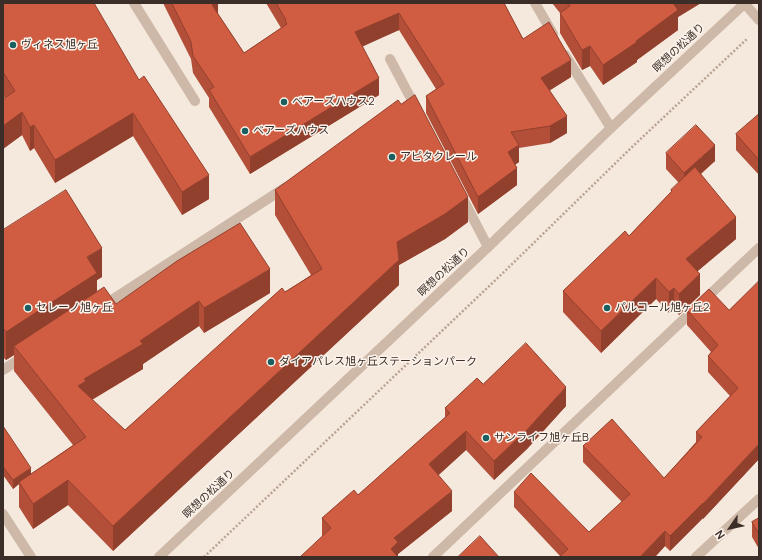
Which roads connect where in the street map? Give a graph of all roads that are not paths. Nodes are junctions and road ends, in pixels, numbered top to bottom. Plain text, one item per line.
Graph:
1 (134, 3) edge
2 (535, 3) edge
3 (745, 3) edge
4 (759, 20) edge
5 (390, 59) dead end
6 (195, 101) dead end
7 (422, 121) edge
8 (611, 128) junction
9 (296, 180) edge
10 (459, 191) edge
11 (488, 247) junction
12 (759, 248) edge
13 (90, 314) edge
14 (36, 349) edge
15 (3, 370) edge
16 (759, 499) edge
17 (3, 514) edge
18 (31, 557) edge
19 (159, 557) edge
20 (433, 557) edge
21 (696, 557) edge

1 - 6 street
2 - 8 street
3 - 4 street
3 - 8 street, 瞑想の松通り
5 - 7 street
8 - 11 street, 瞑想の松通り
9 - 13 street
10 - 11 street
11 - 19 street, 瞑想の松通り
12 - 20 street
14 - 15 street
16 - 21 street
17 - 18 street

